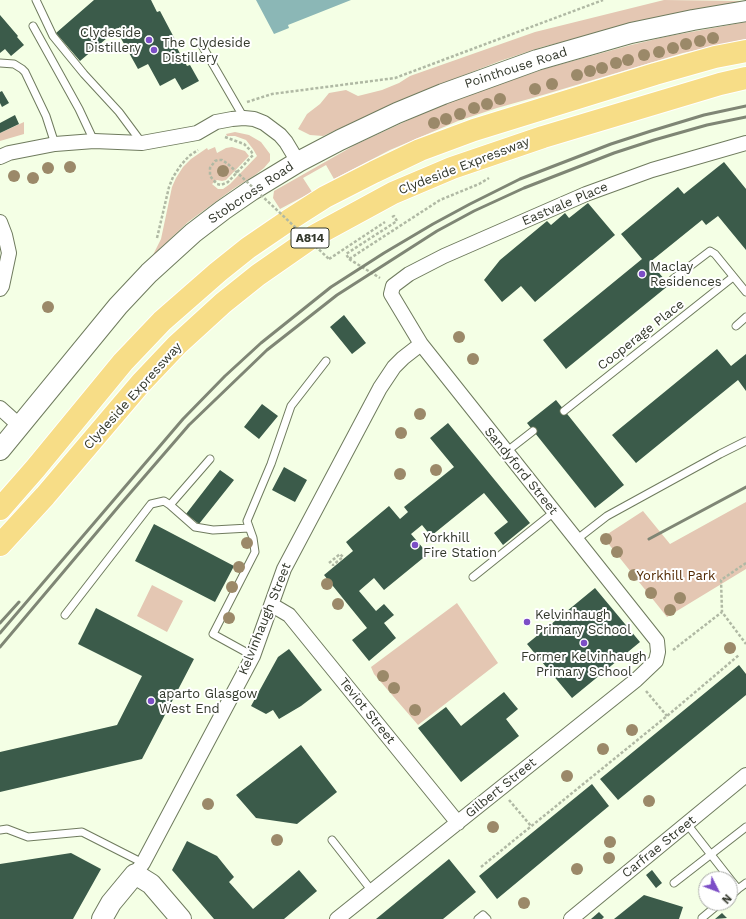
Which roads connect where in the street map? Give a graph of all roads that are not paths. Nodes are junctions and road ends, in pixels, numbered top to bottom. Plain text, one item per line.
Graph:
1 (36, 0) edge
2 (746, 11) edge
3 (33, 26) dead end
4 (200, 42) dead end
5 (746, 51) edge
6 (0, 63) edge
7 (746, 78) edge
8 (244, 118) junction
9 (94, 141) junction
10 (142, 143) junction
11 (746, 143) edge
12 (55, 144) junction
13 (0, 157) edge
14 (298, 162) junction
15 (0, 222) edge
16 (733, 277) junction
17 (673, 279) dead end
18 (393, 286) joint
19 (0, 289) edge
20 (746, 292) edge
21 (746, 317) edge
22 (736, 326) dead end
23 (421, 344) junction
24 (326, 361) dead end
25 (0, 408) edge
26 (564, 411) dead end
27 (20, 426) junction
28 (533, 431) dead end
29 (746, 442) edge
30 (0, 450) edge
31 (506, 452) junction
32 (210, 459) dead end
33 (170, 505) junction
34 (0, 509) edge
35 (554, 512) junction
36 (249, 528) junction
37 (576, 540) junction
38 (0, 545) edge
39 (473, 577) dead end
40 (272, 605) junction
41 (65, 615) dead end
42 (663, 653) joint
43 (253, 656) junction
44 (746, 775) edge
45 (458, 823) junction
46 (686, 824) junction
47 (746, 827) edge
48 (0, 830) edge
49 (332, 840) dead end
50 (711, 854) junction
51 (139, 868) junction
52 (724, 871) edge
53 (674, 883) dead end
54 (746, 883) edge
55 (738, 890) edge
56 (372, 891) junction
57 (710, 911) edge
58 (702, 918) dead end
59 (102, 919) edge
60 (181, 919) edge
61 (337, 919) edge
62 (478, 919) edge
63 (487, 919) edge
64 (571, 919) edge

1 - 10 lane
2 - 14 street, Pointhouse Road
3 - 9 lane
4 - 8 lane
5 - 34 main road, Clydeside Expressway / A814
6 - 12 lane
7 - 38 main road, Clydeside Expressway / A814
8 - 10 street, Stobcross Road
8 - 14 street, Stobcross Road
9 - 10 street, Stobcross Road
9 - 12 street, Stobcross Road
11 - 18 street, Eastvale Place
12 - 13 street, Stobcross Road
14 - 27 street, Stobcross Road
15 - 19 street
16 - 17 lane, Cooperage Place
16 - 20 lane, Cooperage Place
16 - 26 lane, Cooperage Place
18 - 23 street, Sandyford Street
21 - 22 lane
23 - 31 street, Sandyford Street
23 - 40 street, Kelvinhaugh Street
24 - 36 lane
25 - 27 street
27 - 30 street, Stobcross Road
28 - 31 lane
29 - 37 lane
31 - 35 street, Sandyford Street
32 - 33 lane
33 - 36 lane
33 - 41 lane
35 - 37 street, Sandyford Street
35 - 39 lane
36 - 43 lane
37 - 42 street, Sandyford Street
40 - 43 street, Kelvinhaugh Street
40 - 45 street, Teviot Street
42 - 45 street, Gilbert Street
43 - 51 street, Kelvinhaugh Street
44 - 46 street, Carfrae Street
45 - 56 street, Gilbert Street
46 - 50 lane
46 - 64 street, Carfrae Street
47 - 50 lane
48 - 51 lane
49 - 56 lane
50 - 52 lane
50 - 53 lane
51 - 59 street, Kelvinhaugh Street
51 - 60 street
54 - 55 lane
56 - 61 street, Gilbert Street
57 - 58 lane
62 - 63 lane

